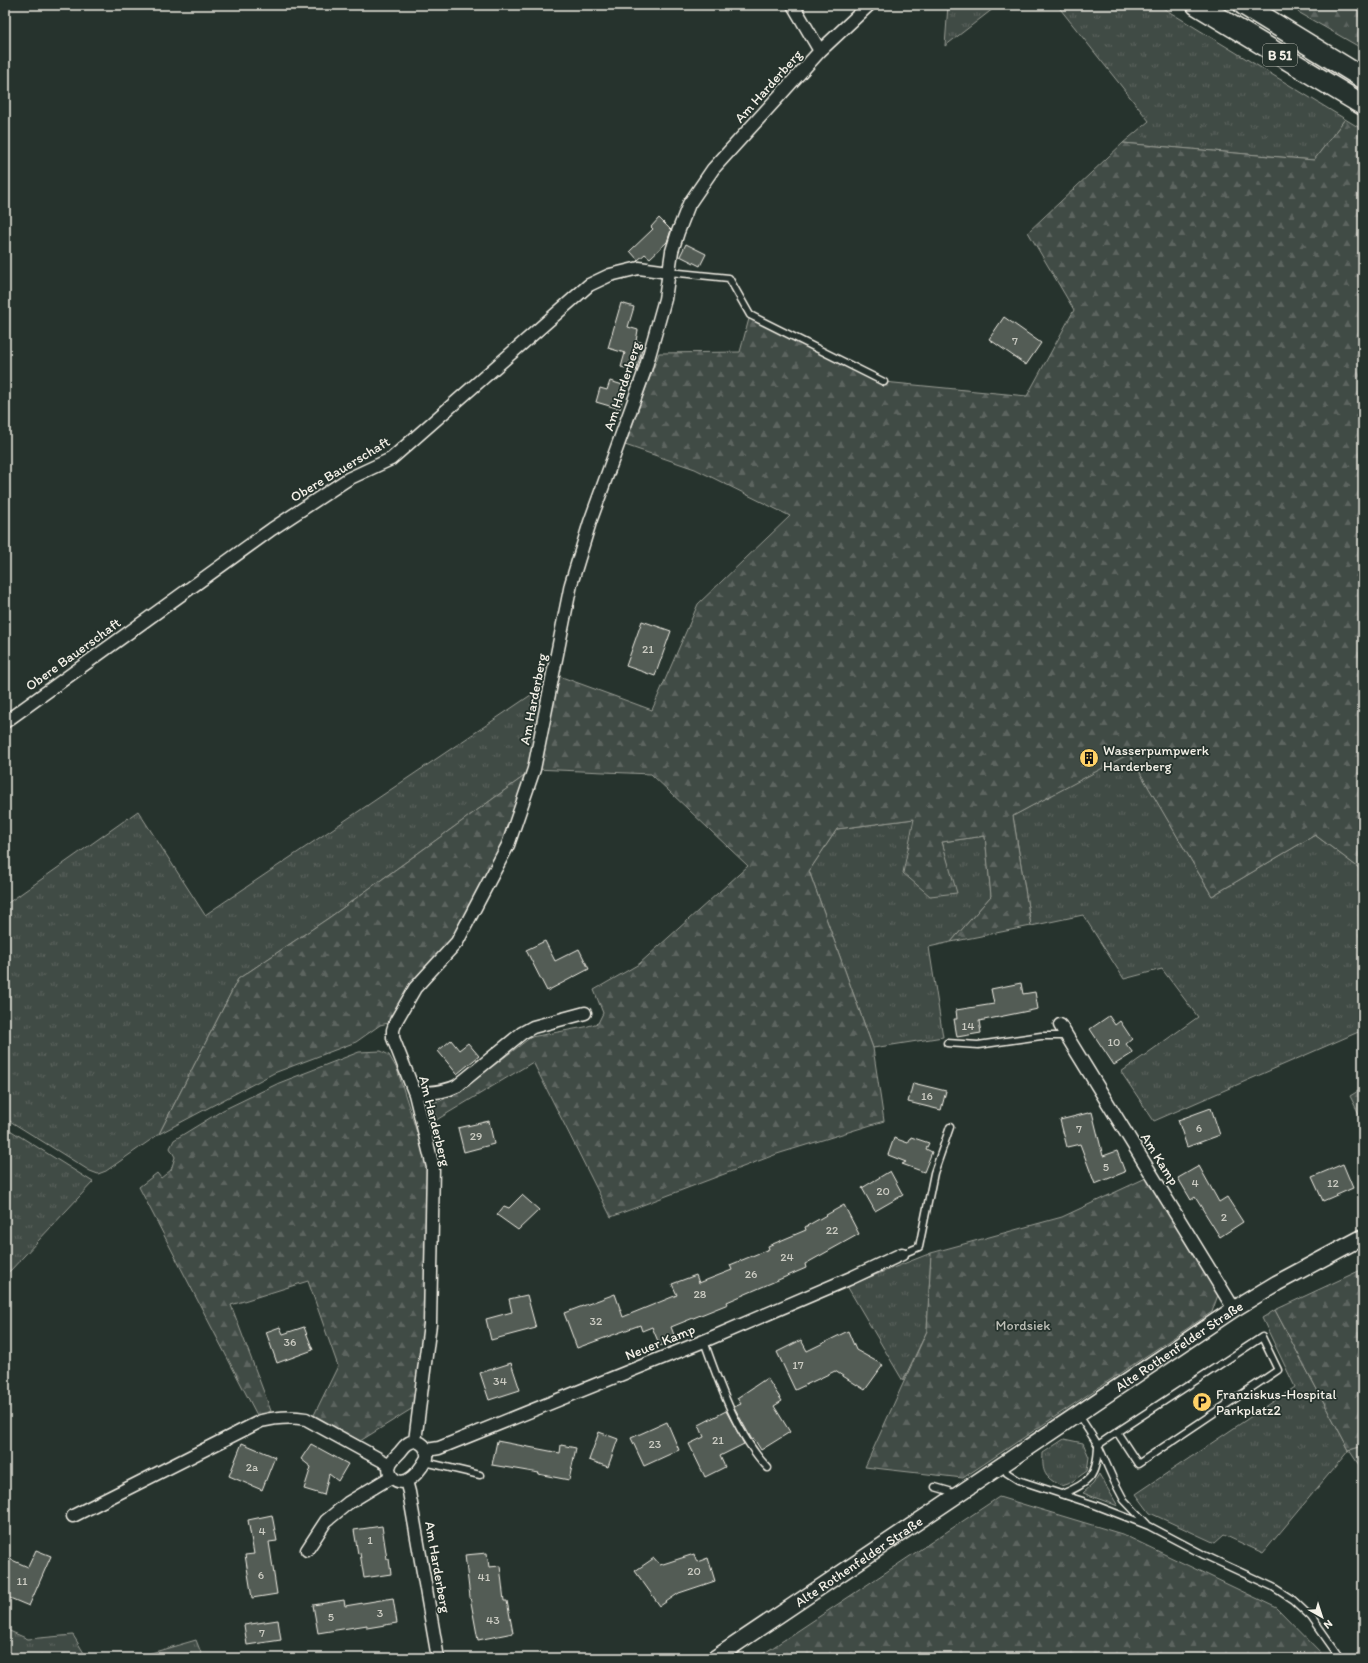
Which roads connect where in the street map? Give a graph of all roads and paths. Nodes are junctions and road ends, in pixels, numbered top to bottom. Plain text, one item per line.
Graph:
1 (793, 5) edge
2 (869, 5) edge
3 (1197, 5) edge
4 (1244, 5) edge
5 (820, 51) junction
6 (1363, 78) edge
7 (1363, 105) edge
8 (669, 272) junction
9 (884, 382) dead end
10 (5, 722) edge
11 (585, 1013) dead end
12 (1060, 1025) dead end
13 (1066, 1036) junction
14 (947, 1043) dead end
15 (415, 1094) junction
16 (950, 1127) dead end
17 (1363, 1237) edge
18 (902, 1254) joint
19 (1234, 1309) junction
20 (704, 1340) junction
21 (1078, 1413) junction
22 (1117, 1432) junction
23 (415, 1442) junction
24 (1098, 1445) junction
25 (426, 1456) junction
26 (1001, 1464) junction
27 (768, 1468) dead end
28 (391, 1471) junction
29 (480, 1475) dead end
30 (406, 1482) junction
31 (935, 1487) dead end
32 (1062, 1494) junction
33 (955, 1496) junction
34 (73, 1516) dead end
35 (1149, 1526) junction
36 (307, 1550) dead end
37 (438, 1658) edge
38 (715, 1658) edge
39 (1340, 1658) edge

1 - 5 street
2 - 5 street, Am Harderberg
3 - 7 highway, B 51
4 - 6 highway, B 51
5 - 8 street, Am Harderberg
8 - 9 lane
8 - 10 street, Obere Bauerschaft
8 - 15 street, Am Harderberg
11 - 15 street
12 - 13 street, Am Kamp
13 - 14 lane
13 - 19 street, Am Kamp
15 - 23 street, Am Harderberg
16 - 18 lane
17 - 19 street, Alte Rothenfelder Straße
18 - 20 street, Neuer Kamp
19 - 21 street, Alte Rothenfelder Straße
20 - 25 street, Neuer Kamp
20 - 27 lane
21 - 24 lane
21 - 26 street, Alte Rothenfelder Straße
22 - 22 lane
22 - 24 lane
23 - 25 street
23 - 28 street
24 - 32 lane
24 - 35 lane
25 - 29 lane
25 - 30 street
26 - 32 lane
26 - 33 street, Alte Rothenfelder Straße
28 - 30 street
28 - 34 street
28 - 36 street
30 - 37 street, Am Harderberg
31 - 33 lane
32 - 35 lane
33 - 38 street, Alte Rothenfelder Straße
35 - 39 lane

